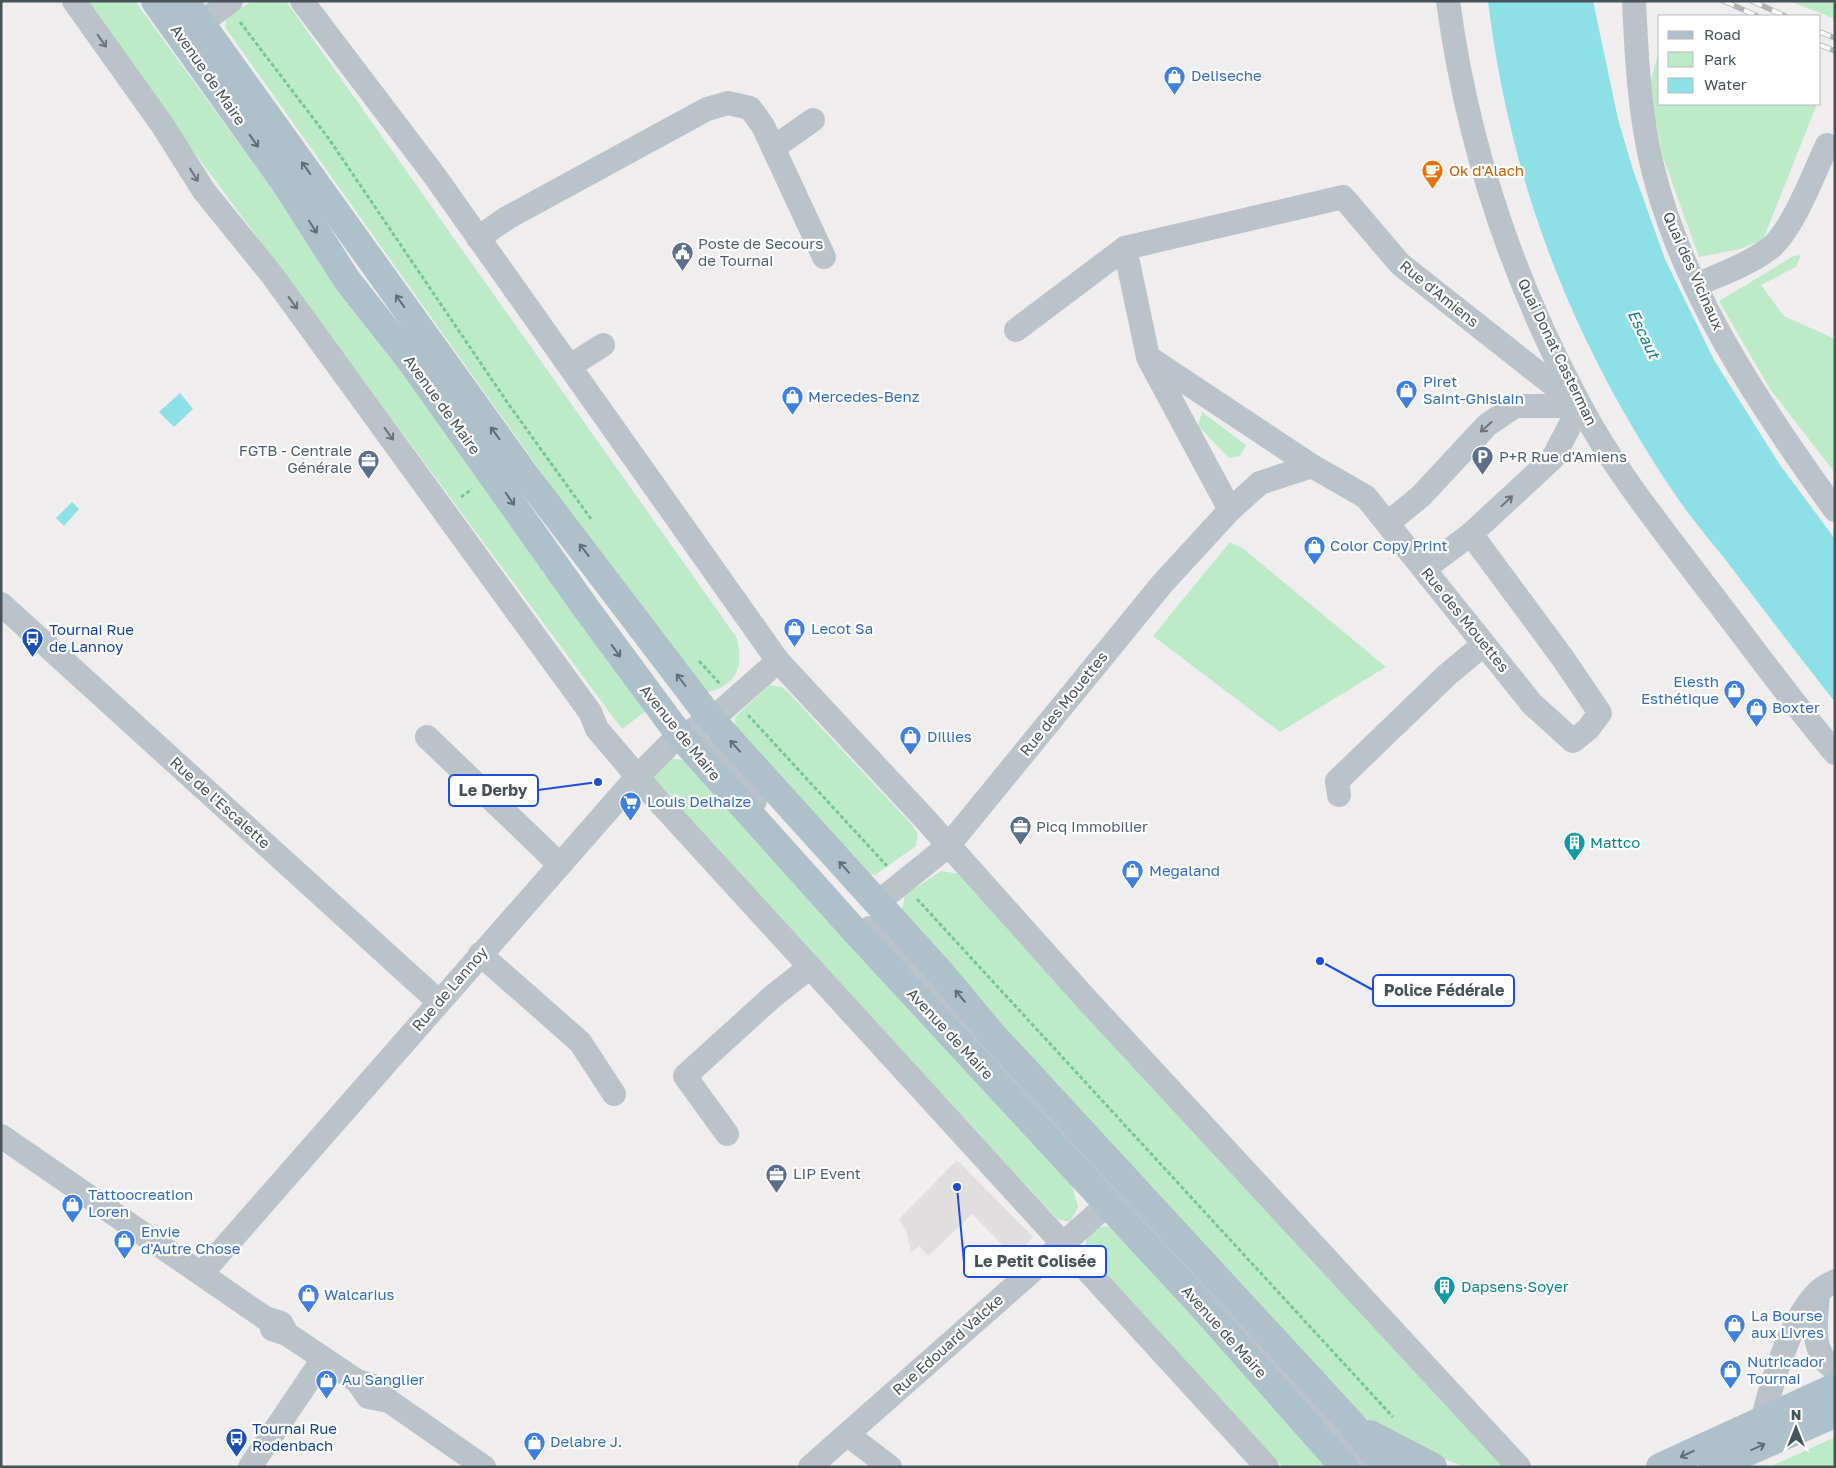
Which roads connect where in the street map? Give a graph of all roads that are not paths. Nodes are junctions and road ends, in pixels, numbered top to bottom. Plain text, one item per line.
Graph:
1 (74, 1) edge
2 (155, 1) edge
3 (302, 1) edge
4 (1448, 1) edge
5 (1634, 1) edge
6 (229, 3) edge
7 (193, 12) edge
8 (813, 120) dead end
9 (1826, 146) dead end
10 (773, 148) junction
11 (478, 238) junction
12 (1125, 248) junction
13 (824, 257) dead end
14 (1696, 285) junction
15 (1016, 330) dead end
16 (603, 345) dead end
17 (1148, 357) junction
18 (570, 366) junction
19 (1580, 406) junction
20 (1312, 466) junction
21 (1230, 510) junction
22 (1835, 510) edge
23 (1388, 523) junction
24 (1471, 534) junction
25 (1424, 568) junction
26 (1, 604) edge
27 (1484, 644) junction
28 (778, 661) junction
29 (711, 719) junction
30 (427, 737) dead end
31 (680, 737) junction
32 (1835, 753) edge
33 (637, 777) junction
34 (1339, 795) dead end
35 (948, 846) junction
36 (560, 865) junction
37 (877, 903) junction
38 (480, 954) junction
39 (810, 967) junction
40 (438, 1001) junction
41 (614, 1094) dead end
42 (727, 1134) dead end
43 (1, 1136) edge
44 (1108, 1204) junction
45 (1062, 1244) junction
46 (202, 1273) junction
47 (1826, 1286) edge
48 (322, 1359) junction
49 (1835, 1369) edge
50 (1835, 1387) edge
51 (1835, 1414) edge
52 (1763, 1418) junction
53 (1352, 1424) junction
54 (848, 1435) junction
55 (1513, 1462) edge
56 (250, 1467) edge
57 (484, 1467) edge
58 (810, 1467) edge
59 (890, 1467) edge
60 (1267, 1467) edge
61 (1344, 1467) edge
62 (1368, 1467) edge
63 (1391, 1467) edge
64 (1433, 1467) edge
65 (1660, 1467) edge
66 (1713, 1467) edge

1 -> 33 street
2 -> 31 main road, Avenue de Maire
3 - 11 street
4 - 19 street, Quai Donat Casterman
5 - 14 street, Quai des Vicinaux
6 - 7 street, Avenue de Maire
29 -> 7 main road, Avenue de Maire
8 - 10 street
9 - 14 street
10 - 11 street
10 - 13 street
11 - 18 street
12 - 15 street, Rue d'Amiens
12 - 17 street
12 - 19 street, Rue d'Amiens
14 - 22 street, Quai des Vicinaux
16 - 18 street
17 - 20 street
17 - 21 street
18 - 28 street
19 -> 23 street
24 -> 19 street
19 - 32 street, Quai Donat Casterman
20 - 21 street, Rue des Mouettes
20 - 23 street, Rue des Mouettes
21 - 35 street, Rue des Mouettes
23 - 25 street, Rue des Mouettes
24 - 25 street
24 - 27 street, Rue des Mouettes
25 - 27 street, Rue des Mouettes
26 - 40 street, Rue de l'Escalette
27 - 34 street
28 - 29 street, Rue de Lannoy
28 - 35 street
29 - 31 street, Rue de Lannoy
37 -> 29 main road, Avenue de Maire
30 - 36 street
31 - 33 street, Rue de Lannoy
31 - 44 main road, Avenue de Maire
31 - 62 street
33 - 36 street, Rue de Lannoy
33 - 39 street
35 - 37 street
35 - 55 street
36 - 38 street, Rue de Lannoy
53 -> 37 main road, Avenue de Maire
38 - 40 street, Rue de Lannoy
38 - 41 street
39 - 42 street
39 - 45 street
40 - 46 street, Rue de Lannoy
43 - 46 street
44 - 45 street, Rue Edouard Valcke
44 - 61 main road, Avenue de Maire
45 - 54 street, Rue Edouard Valcke
45 - 60 street
46 - 48 street
47 - 49 street
47 - 52 street
48 - 56 street
48 - 57 street
50 - 52 main road
66 -> 51 main road
52 -> 65 main road
53 - 63 main road, Avenue de Maire
53 - 64 main road
54 - 58 street, Rue Edouard Valcke
54 - 59 street

